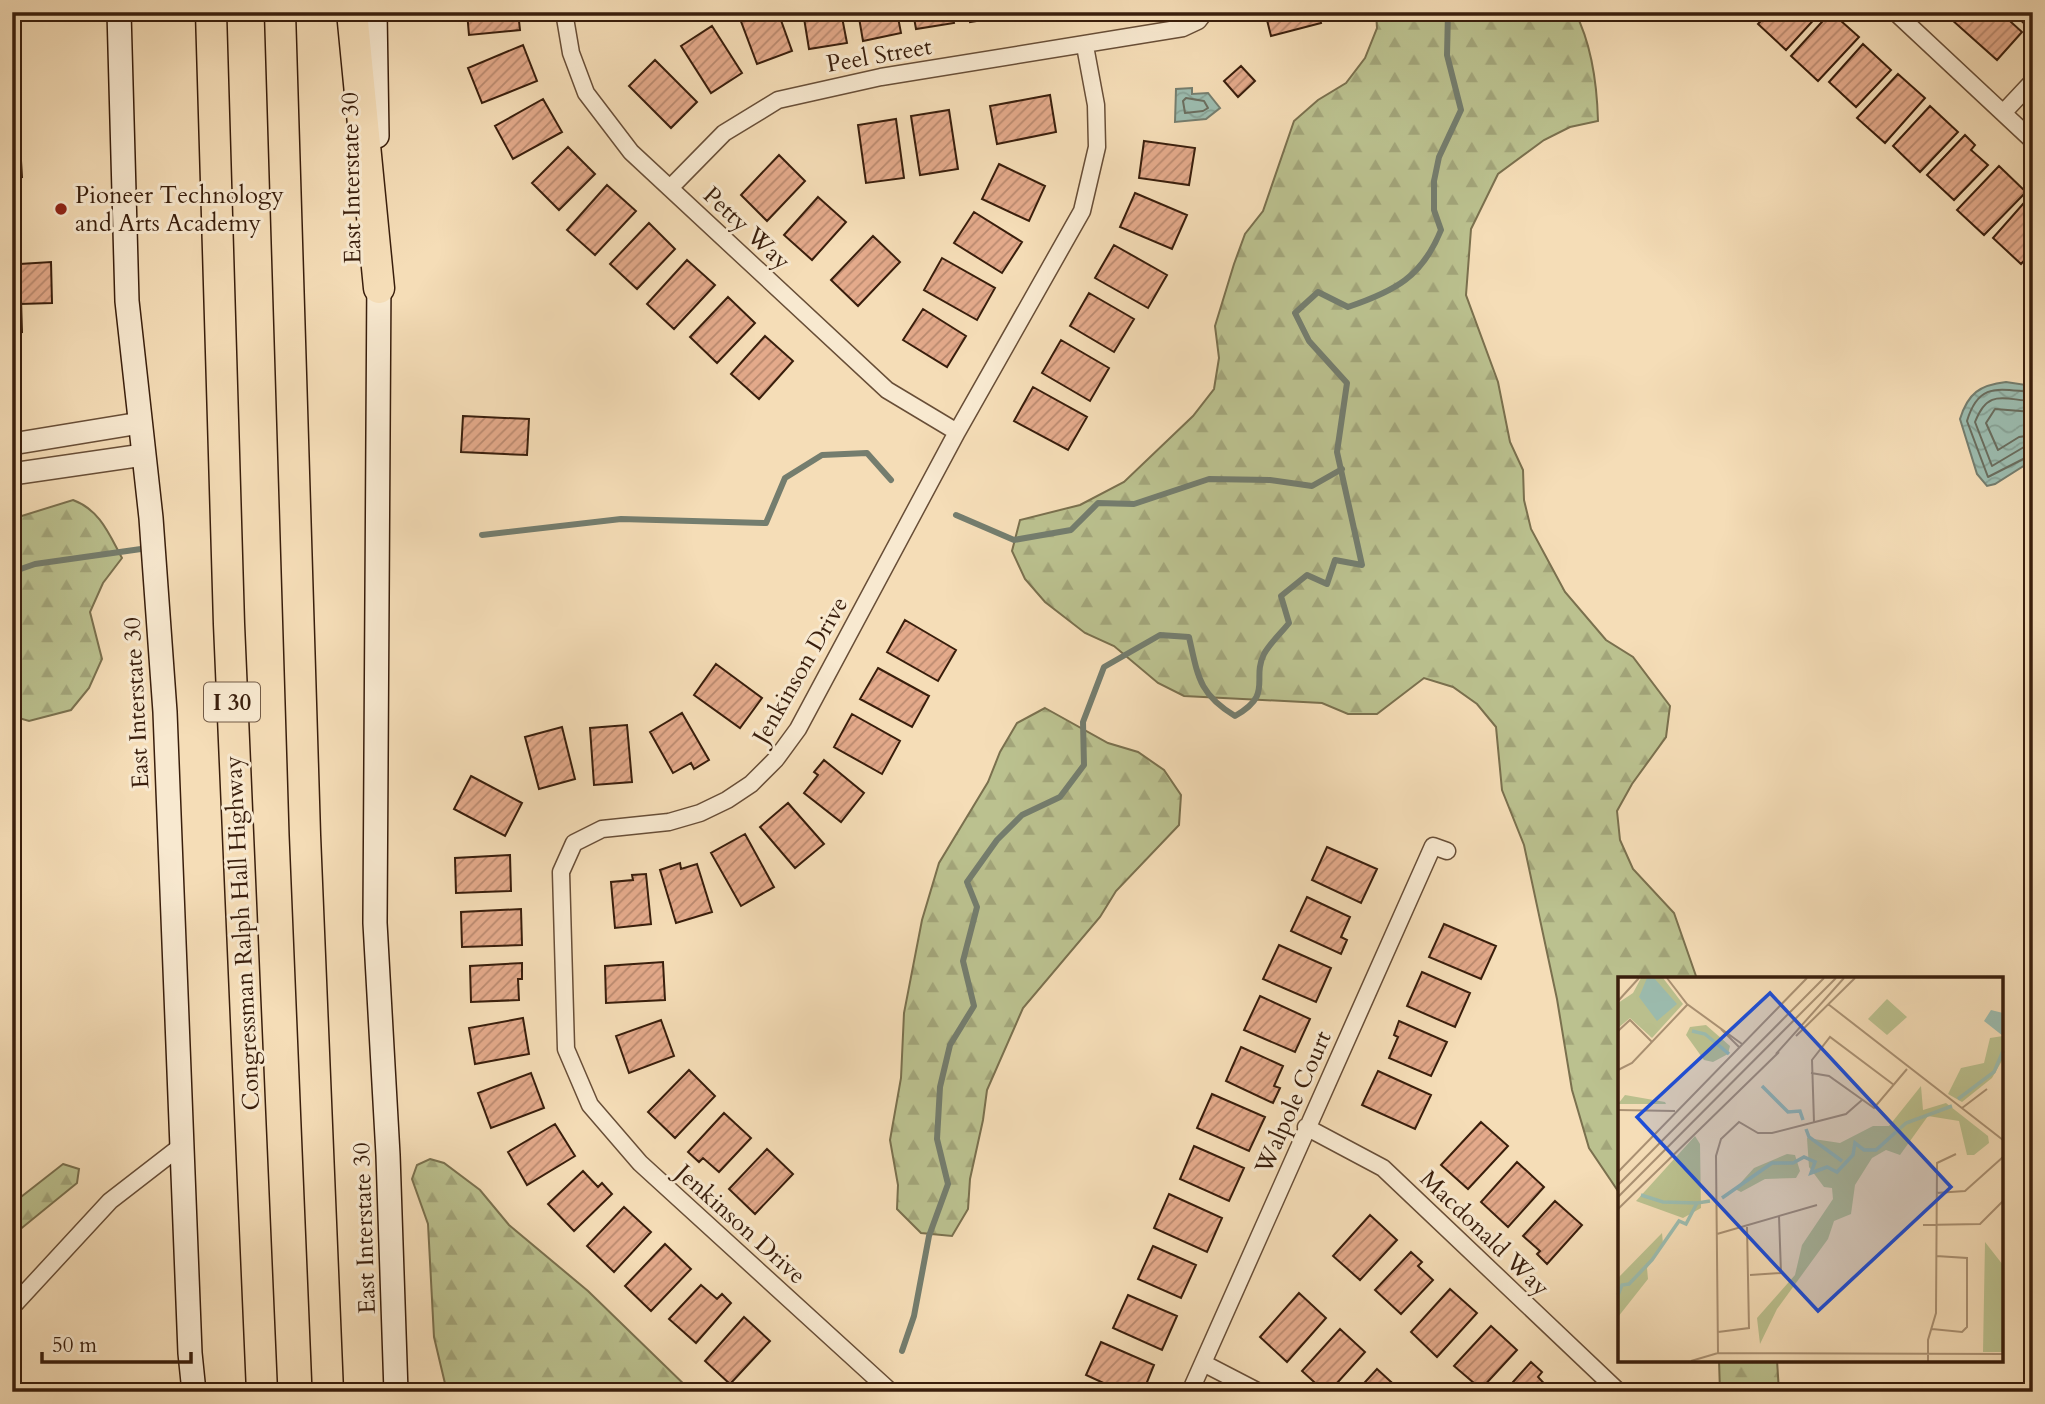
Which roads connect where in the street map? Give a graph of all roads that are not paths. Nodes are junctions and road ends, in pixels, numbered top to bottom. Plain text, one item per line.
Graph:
1 (119, 12) edge
2 (211, 12) edge
3 (281, 12) edge
4 (352, 12) edge
5 (375, 12) edge
6 (564, 12) edge
7 (1205, 12) edge
8 (1895, 12) edge
9 (1085, 46) junction
10 (2033, 81) edge
11 (2003, 113) junction
12 (2033, 141) edge
13 (670, 188) junction
14 (379, 288) junction
15 (140, 423) junction
16 (957, 432) junction
17 (12, 444) edge
18 (143, 455) junction
19 (12, 474) edge
20 (1447, 851) dead end
21 (1306, 1127) junction
22 (181, 1146) junction
23 (12, 1307) edge
24 (1203, 1363) junction
25 (194, 1392) edge
26 (262, 1392) edge
27 (328, 1392) edge
28 (396, 1392) edge
29 (891, 1392) edge
30 (1190, 1392) edge
31 (1259, 1392) edge
32 (1619, 1392) edge

1 - 15 main road, East Interstate 30
2 - 26 highway, Congressman Ralph Hall Highway / I 30
3 - 27 highway
4 - 14 highway
5 - 14 main road, East Interstate 30
6 - 13 street, Petty Way
7 - 9 street, Peel Street
8 - 11 street
9 - 13 street, Peel Street
9 - 16 street, Jenkinson Drive
10 - 11 street
11 - 12 street
13 - 16 street, Petty Way
14 - 28 main road, East Interstate 30
15 - 17 street
15 - 18 main road, East Interstate 30
16 - 29 street, Jenkinson Drive
18 - 19 street
18 - 22 main road, East Interstate 30
20 - 21 street, Walpole Court
21 - 24 street, Walpole Court
21 - 32 street, Macdonald Way
22 - 23 street
22 - 25 main road, East Interstate 30
24 - 30 street, Walpole Court
24 - 31 street

